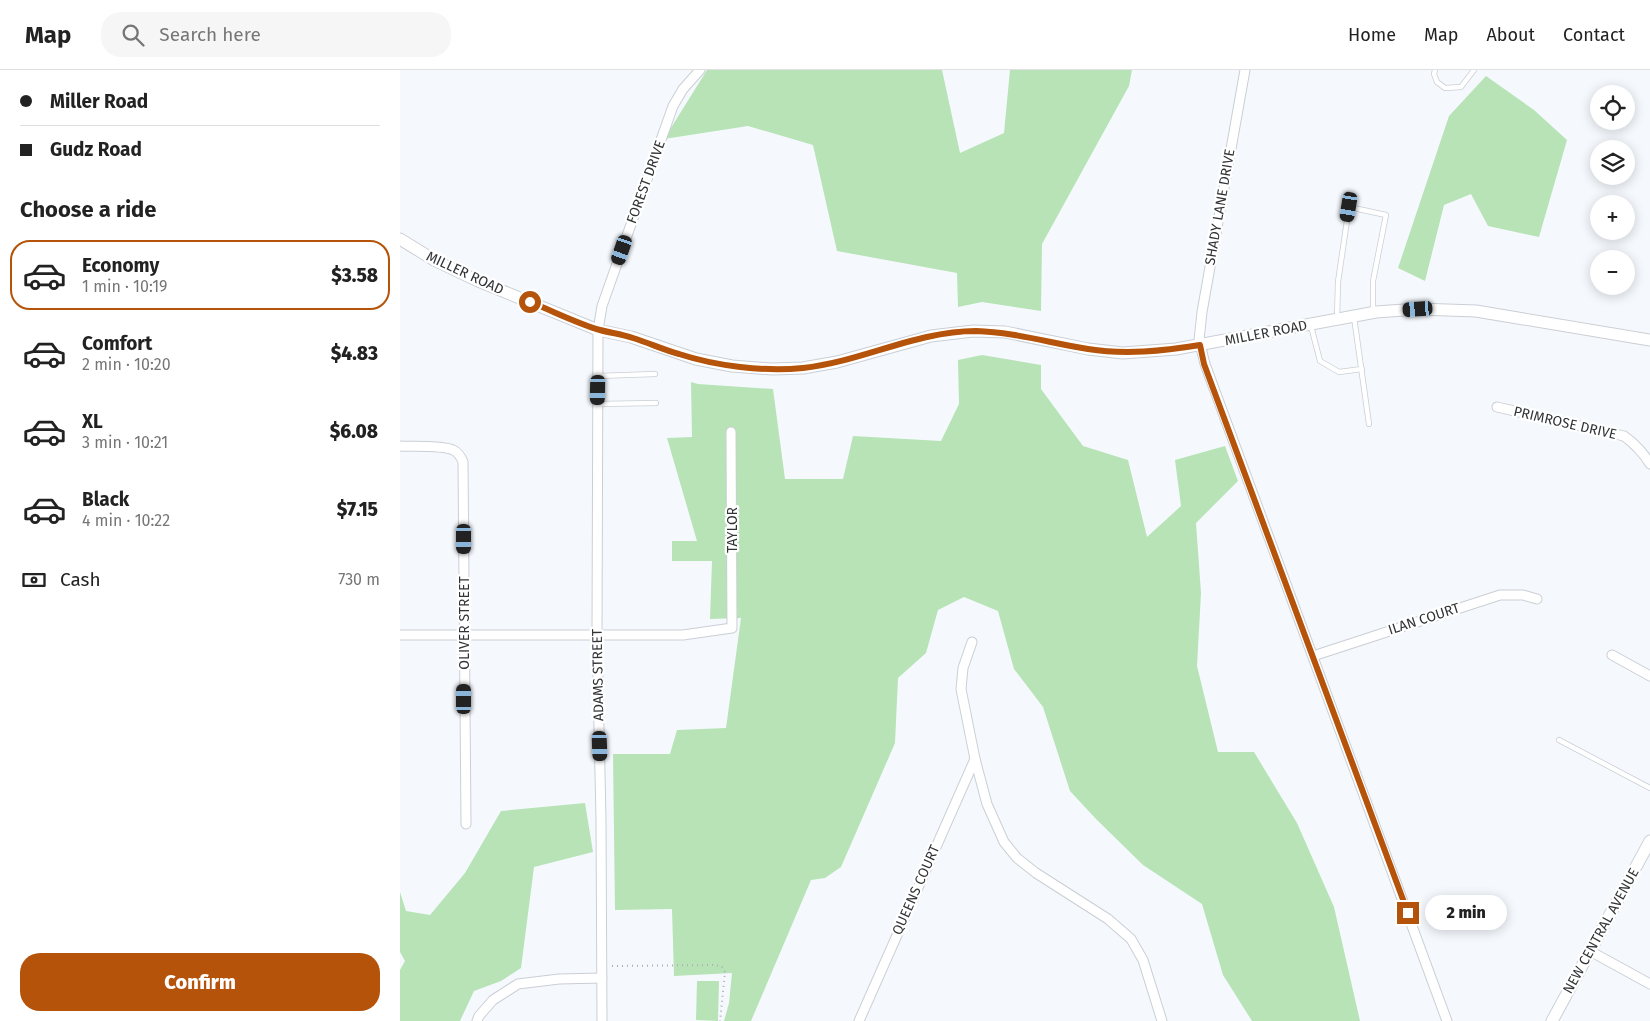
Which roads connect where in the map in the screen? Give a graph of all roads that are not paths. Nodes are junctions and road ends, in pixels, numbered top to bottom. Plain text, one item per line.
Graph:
1 (700, 70) edge
2 (1245, 70) edge
3 (1435, 70) edge
4 (1474, 70) edge
5 (400, 239) edge
6 (1373, 312) junction
7 (1354, 316) junction
8 (1337, 319) junction
9 (1310, 324) junction
10 (598, 330) junction
11 (1650, 340) edge
12 (1200, 345) junction
13 (1362, 369) junction
14 (656, 374) dead end
15 (598, 376) junction
16 (656, 403) dead end
17 (598, 404) junction
18 (1497, 408) dead end
19 (1369, 424) dead end
20 (731, 432) dead end
21 (400, 446) edge
22 (1650, 464) edge
23 (1537, 599) dead end
24 (400, 635) edge
25 (464, 635) junction
26 (597, 635) junction
27 (972, 642) dead end
28 (1612, 655) dead end
29 (1313, 656) junction
30 (1650, 676) edge
31 (1559, 740) dead end
32 (974, 759) junction
33 (1650, 788) edge
34 (466, 824) dead end
35 (1650, 841) edge
36 (1590, 952) junction
37 (602, 978) junction
38 (1650, 984) edge
39 (477, 1021) edge
40 (602, 1021) edge
41 (859, 1021) edge
42 (1162, 1021) edge
43 (1447, 1021) edge
44 (1552, 1021) edge

1 - 10 street, FOREST DRIVE
2 - 12 street, SHADY LANE DRIVE
3 - 4 lane
5 - 10 street, MILLER ROAD
6 - 7 street, MILLER ROAD
6 - 8 lane
6 - 11 street, MILLER ROAD
7 - 8 street, MILLER ROAD
7 - 13 lane
8 - 9 street, MILLER ROAD
9 - 12 street, MILLER ROAD
9 - 13 lane
10 - 12 street, MILLER ROAD
10 - 15 street, ADAMS STREET
12 - 29 street, SHADY LANE DRIVE
13 - 19 lane
14 - 15 lane
15 - 17 street, ADAMS STREET
16 - 17 lane
17 - 26 street, ADAMS STREET
18 - 22 street, PRIMROSE DRIVE
20 - 26 street, TAYLOR
21 - 25 street, OLIVER STREET
23 - 29 street, ILAN COURT
24 - 25 street
25 - 26 street
25 - 34 street, OLIVER STREET
26 - 37 street, ADAMS STREET
27 - 32 street
28 - 30 street
29 - 43 street, SHADY LANE DRIVE
31 - 33 lane
32 - 41 street, QUEENS COURT
32 - 42 street
35 - 36 street, NEW CENTRAL AVENUE
36 - 38 street
36 - 44 street, NEW CENTRAL AVENUE
37 - 39 street
37 - 40 street, ADAMS STREET

